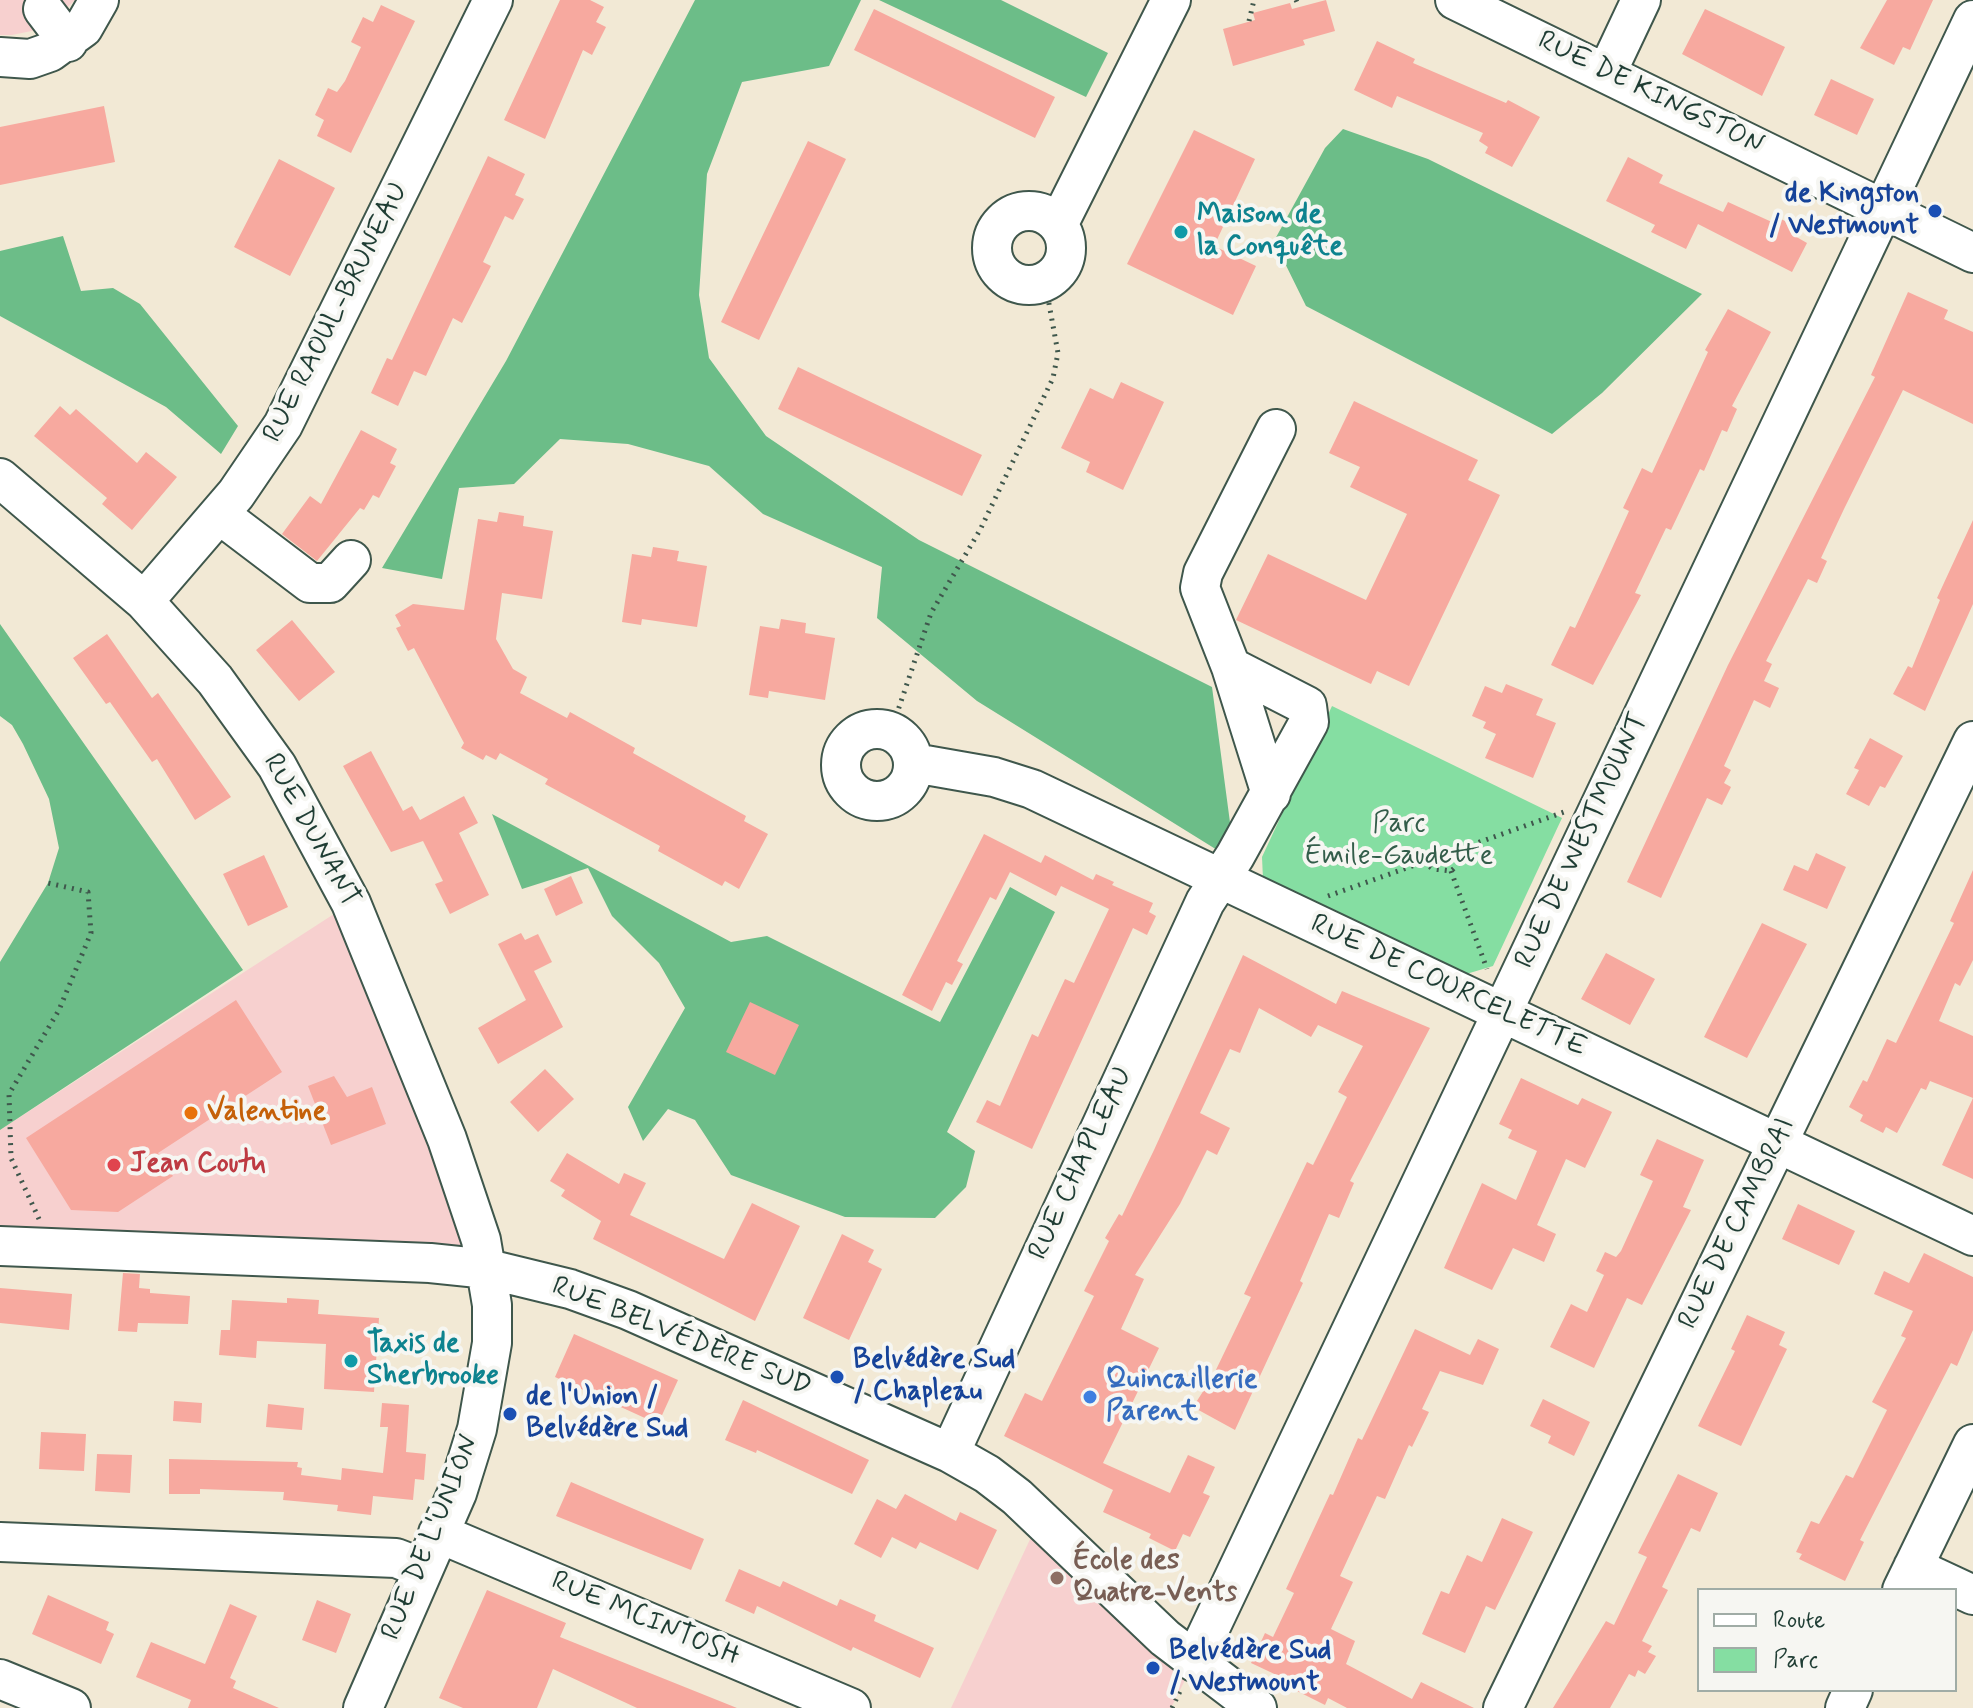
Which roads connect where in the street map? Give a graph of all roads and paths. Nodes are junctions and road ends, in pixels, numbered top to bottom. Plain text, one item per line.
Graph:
1 (99, 0) edge
2 (493, 0) edge
3 (1171, 0) edge
4 (1254, 0) edge
5 (1455, 0) edge
6 (1641, 0) edge
7 (43, 9) dead end
8 (1973, 20) edge
9 (1249, 21) dead end
10 (68, 42) junction
11 (0, 57) edge
12 (1607, 72) junction
13 (1884, 209) junction
14 (1058, 225) junction
15 (1973, 253) edge
16 (1045, 282) junction
17 (1276, 429) dead end
18 (0, 478) edge
19 (219, 514) junction
20 (351, 560) dead end
21 (144, 601) junction
22 (1231, 667) junction
23 (891, 731) junction
24 (1973, 741) edge
25 (914, 763) junction
26 (1271, 794) junction
27 (1567, 811) dead end
28 (1465, 847) junction
29 (1423, 862) junction
30 (1451, 871) junction
31 (1221, 880) junction
32 (48, 883) dead end
33 (1320, 899) dead end
34 (1487, 969) dead end
35 (1502, 1012) junction
36 (1778, 1143) junction
37 (1973, 1236) edge
38 (0, 1246) edge
39 (53, 1248) junction
40 (488, 1269) junction
41 (1973, 1444) edge
42 (950, 1453) junction
43 (438, 1533) junction
44 (0, 1542) edge
45 (422, 1568) junction
46 (1908, 1578) edge
47 (1946, 1588) edge
48 (1194, 1662) junction
49 (0, 1679) edge
50 (71, 1708) edge
51 (363, 1708) edge
52 (851, 1708) edge
53 (1257, 1708) edge
54 (1503, 1708) edge

1 - 10 street
2 - 19 street, RUE RAOUL-BRUNEAU
3 - 14 street
4 - 9 path
5 - 12 street, RUE DE KINGSTON
6 - 12 street
7 - 10 street
8 - 13 street, RUE DE WESTMOUNT
10 - 11 street
12 - 13 street, RUE DE KINGSTON
13 - 15 street, RUE DE KINGSTON
13 - 35 street, RUE DE WESTMOUNT
14 - 16 street
14 - 16 street
16 - 23 path
17 - 22 street
18 - 21 street, RUE DUNANT
19 - 20 street
19 - 21 street, RUE RAOUL-BRUNEAU
21 - 40 street, RUE DUNANT
22 - 26 street
22 - 26 street, RUE CHAPLEAU
23 - 25 street
23 - 25 street
24 - 36 street, RUE DE CAMBRAI
25 - 31 street, RUE DE COURCELETTE
26 - 31 street, RUE CHAPLEAU
27 - 28 path
28 - 29 path
28 - 30 path
29 - 30 path
29 - 33 path
30 - 34 path
31 - 35 street, RUE DE COURCELETTE
31 - 42 street, RUE CHAPLEAU
32 - 39 path
35 - 36 street, RUE DE COURCELETTE
35 - 48 street, RUE DE WESTMOUNT
36 - 37 street, RUE DE COURCELETTE
36 - 54 street, RUE DE CAMBRAI
38 - 39 street, RUE BELVÉDÈRE SUD
39 - 40 street, RUE BELVÉDÈRE SUD
40 - 42 street, RUE BELVÉDÈRE SUD
40 - 43 street, RUE DE L'UNION
41 - 46 street
42 - 48 street, RUE BELVÉDÈRE SUD
43 - 45 street, RUE DE L'UNION
43 - 52 street, RUE MCINTOSH
44 - 45 street
45 - 51 street, RUE DE L'UNION
46 - 47 street
48 - 53 street, RUE BELVÉDÈRE SUD
49 - 50 street

